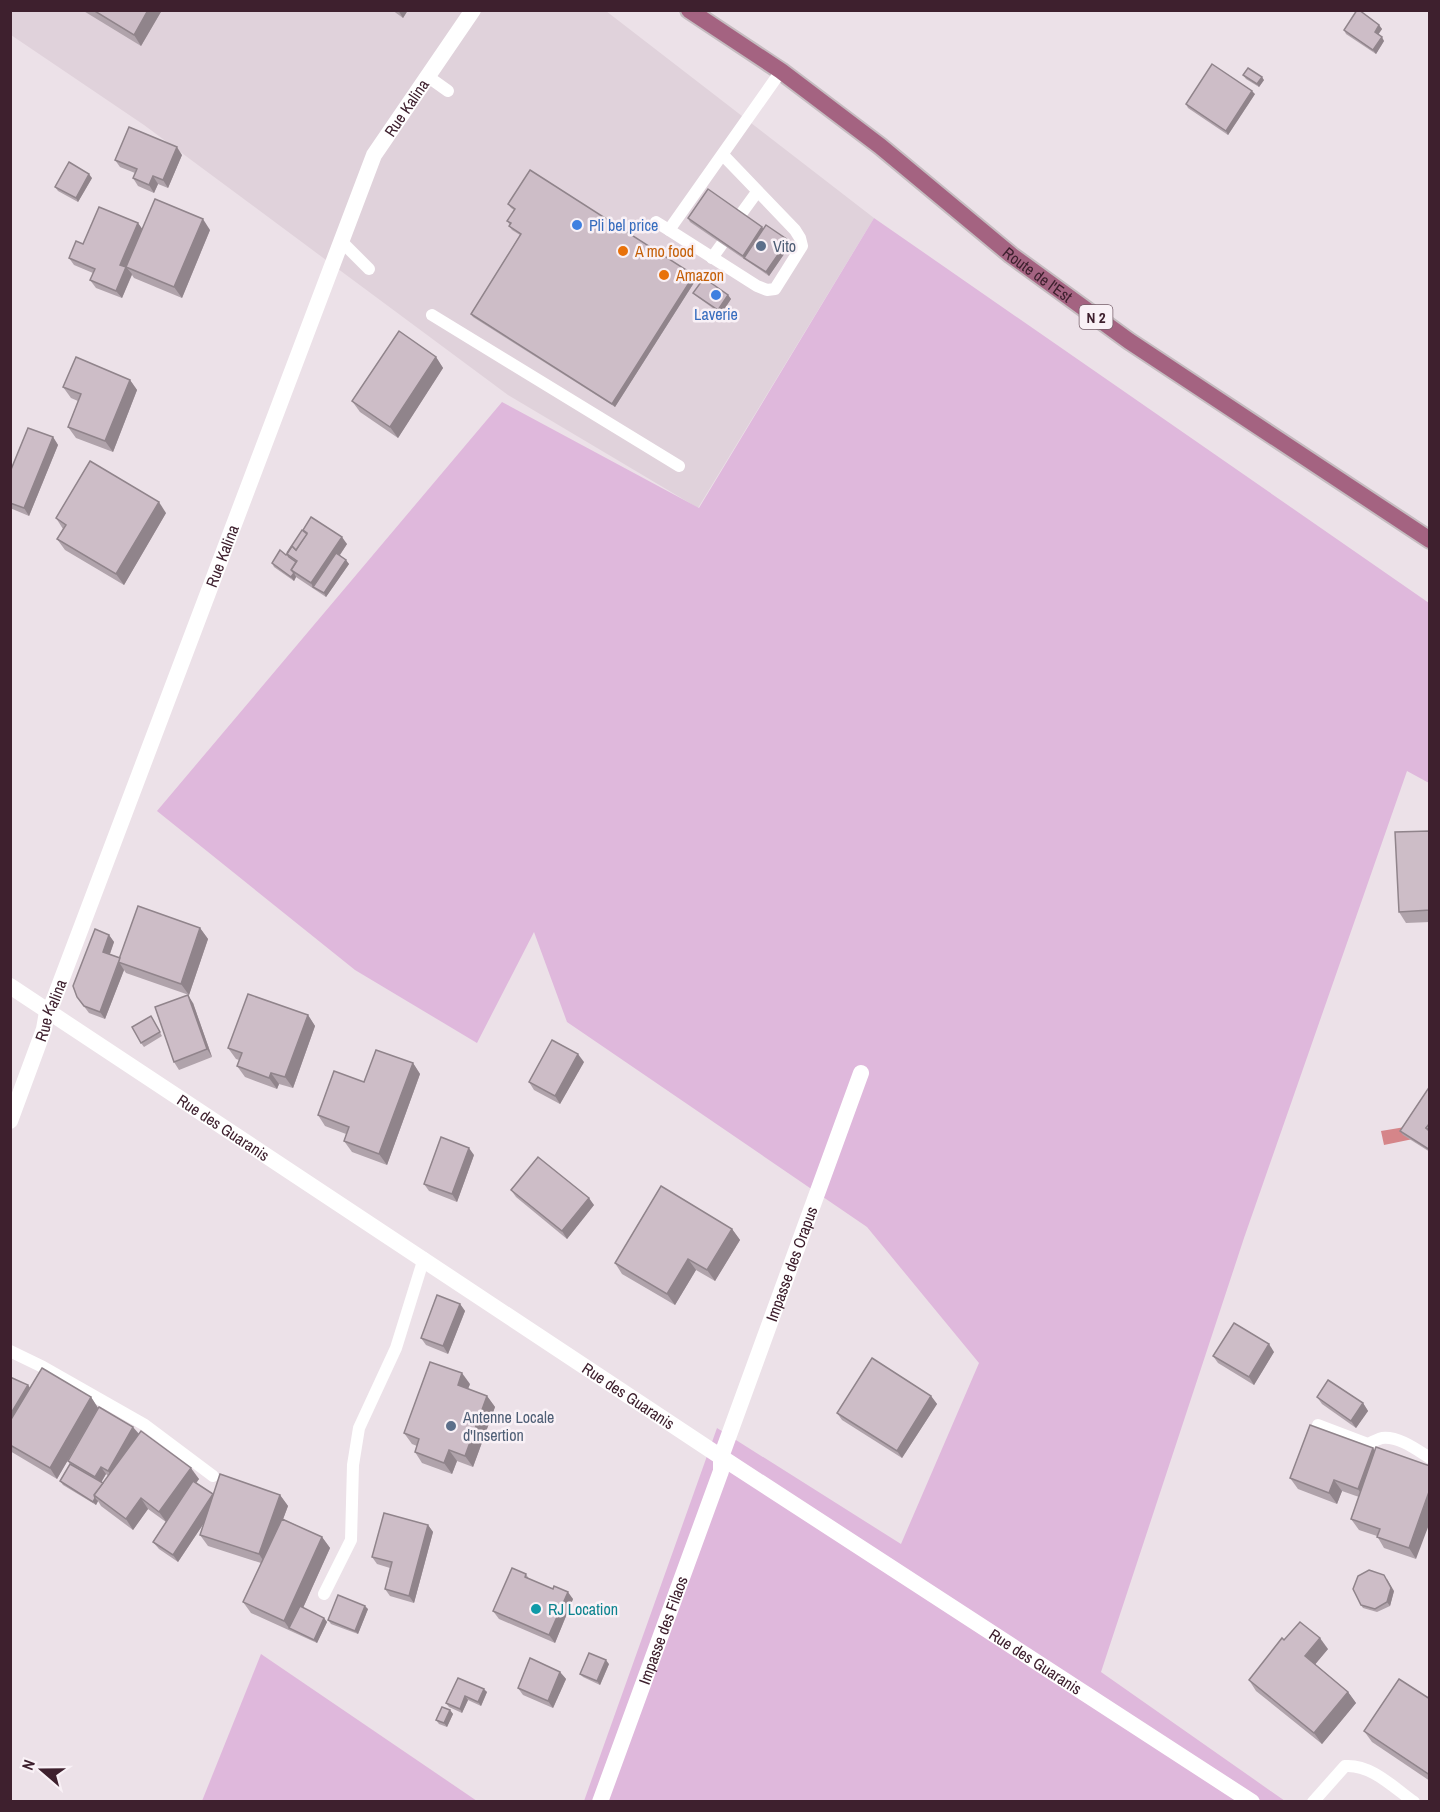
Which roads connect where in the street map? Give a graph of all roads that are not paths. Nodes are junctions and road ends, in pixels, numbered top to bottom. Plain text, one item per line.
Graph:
1 (473, 10) edge
2 (689, 10) edge
3 (781, 71) junction
4 (427, 76) junction
5 (448, 91) dead end
6 (723, 155) junction
7 (757, 192) junction
8 (741, 214) edge
9 (656, 222) dead end
10 (669, 230) junction
11 (341, 241) junction
12 (722, 244) edge
13 (712, 258) junction
14 (369, 269) dead end
15 (432, 315) dead end
16 (679, 466) dead end
17 (1430, 540) edge
18 (10, 986) edge
19 (47, 1012) junction
20 (861, 1073) dead end
21 (10, 1121) edge
22 (424, 1258) junction
23 (10, 1351) edge
24 (1318, 1425) edge
25 (721, 1456) junction
26 (1430, 1458) edge
27 (213, 1476) dead end
28 (324, 1594) dead end
29 (600, 1802) edge
30 (1252, 1802) edge
31 (1313, 1802) edge
32 (1414, 1802) edge

1 - 4 street, Rue Kalina
2 - 3 main road, Route de l'Est / N 2
3 - 6 lane
3 - 17 main road, Route de l'Est / N 2
4 - 5 lane
4 - 11 street, Rue Kalina
6 - 7 lane
6 - 10 lane
7 - 8 lane
7 - 13 lane
9 - 10 lane
10 - 13 lane
11 - 14 lane
11 - 19 street, Rue Kalina
12 - 13 lane
15 - 16 lane
18 - 19 street, Rue des Guaranis
19 - 21 street, Rue Kalina
19 - 22 street, Rue des Guaranis
20 - 25 street, Impasse des Orapus
22 - 25 street, Rue des Guaranis
22 - 28 lane
23 - 27 lane
24 - 26 lane
25 - 29 street, Impasse des Filaos
25 - 30 street, Rue des Guaranis
31 - 32 lane

